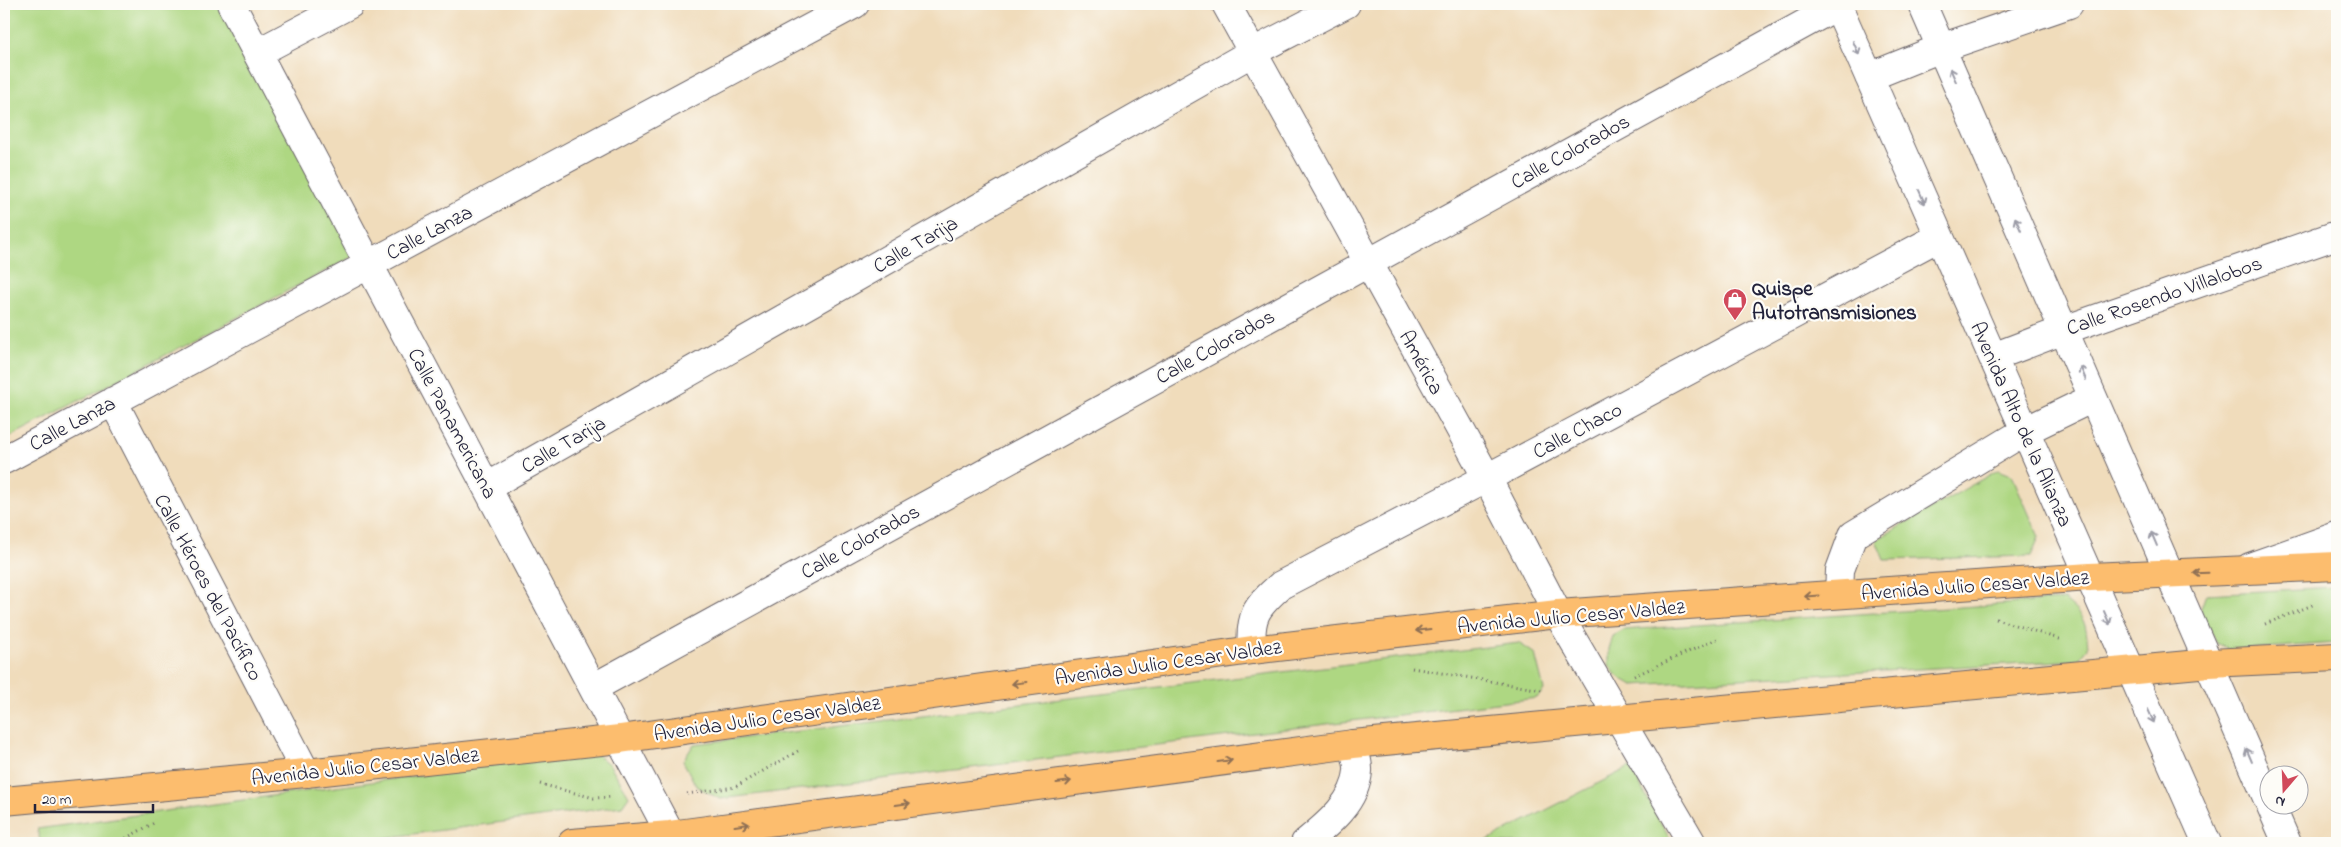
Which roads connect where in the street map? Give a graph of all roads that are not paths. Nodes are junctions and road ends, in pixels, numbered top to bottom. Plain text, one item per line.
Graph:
1 (231, 4) edge
2 (350, 4) edge
3 (855, 4) edge
4 (1226, 4) edge
5 (1346, 4) edge
6 (1922, 4) edge
7 (2069, 4) edge
8 (1837, 5) edge
9 (1941, 48) junction
10 (1253, 52) junction
11 (257, 53) junction
12 (1869, 77) junction
13 (2337, 235) edge
14 (1939, 237) junction
15 (1367, 262) junction
16 (369, 264) junction
17 (2064, 330) junction
18 (1993, 358) junction
19 (2093, 398) junction
20 (113, 402) junction
21 (2025, 431) junction
22 (4, 460) edge
23 (1487, 478) junction
24 (487, 487) junction
25 (2337, 536) edge
26 (2337, 566) edge
27 (2235, 572) junction
28 (2169, 574) junction
29 (2090, 577) junction
30 (1839, 594) junction
31 (1558, 614) junction
32 (1252, 650) junction
33 (2337, 657) edge
34 (2209, 663) junction
35 (2131, 671) junction
36 (593, 688) junction
37 (1621, 719) junction
38 (620, 739) junction
39 (1352, 744) junction
40 (306, 773) junction
41 (2258, 777) edge
42 (4, 801) edge
43 (2274, 814) edge
44 (673, 839) edge
45 (572, 843) edge
46 (1305, 843) edge
47 (1692, 843) edge
48 (2207, 843) edge
49 (2287, 843) edge

1 - 11 street, Calle Panamericana
2 - 11 street
3 - 16 street, Calle Lanza
4 - 10 street, América
5 - 10 street, Calle Tarija
6 - 9 street
7 - 9 street
8 -> 12 street, Avenida Alto de la Alianza
8 - 15 street, Calle Colorados
9 - 12 street
17 -> 9 street
10 - 15 street, América
10 - 24 street, Calle Tarija
11 - 16 street, Calle Panamericana
12 -> 14 street, Avenida Alto de la Alianza
13 - 17 street, Calle Rosendo Villalobos
14 - 18 street, Avenida Alto de la Alianza
14 - 23 street, Calle Chaco
15 - 23 street, América
15 - 36 street, Calle Colorados
16 - 20 street, Calle Lanza
16 - 24 street, Calle Panamericana
17 - 18 street, Calle Rosendo Villalobos
19 -> 17 street
18 - 21 street, Avenida Alto de la Alianza
19 - 21 street
28 -> 19 street
20 - 22 street, Calle Lanza
20 - 40 street, Calle Héroes del Pacífico
21 - 29 street, Avenida Alto de la Alianza
21 - 30 street
23 - 31 street, América
23 - 32 street, Calle Chaco
24 - 36 street, Calle Panamericana
25 - 27 street
26 - 27 main road, Avenida Julio Cesar Valdez
27 -> 28 main road, Avenida Julio Cesar Valdez
28 - 29 main road, Avenida Julio Cesar Valdez
28 - 34 street
29 - 30 main road, Avenida Julio Cesar Valdez
29 -> 35 street, Avenida Alto de la Alianza
30 -> 31 main road, Avenida Julio Cesar Valdez
31 -> 32 main road, Avenida Julio Cesar Valdez
31 - 37 street, América
32 -> 38 main road, Avenida Julio Cesar Valdez
33 - 34 main road
34 - 35 main road
41 -> 34 street
35 - 37 main road
35 -> 48 street, Avenida Alto de la Alianza
36 - 38 street, Calle Panamericana
37 - 39 main road
37 - 47 street, América
38 - 40 main road, Avenida Julio Cesar Valdez
38 - 44 street, Calle Panamericana
44 -> 39 main road
39 - 46 street
40 - 42 main road, Avenida Julio Cesar Valdez
43 - 49 street
44 - 45 main road

